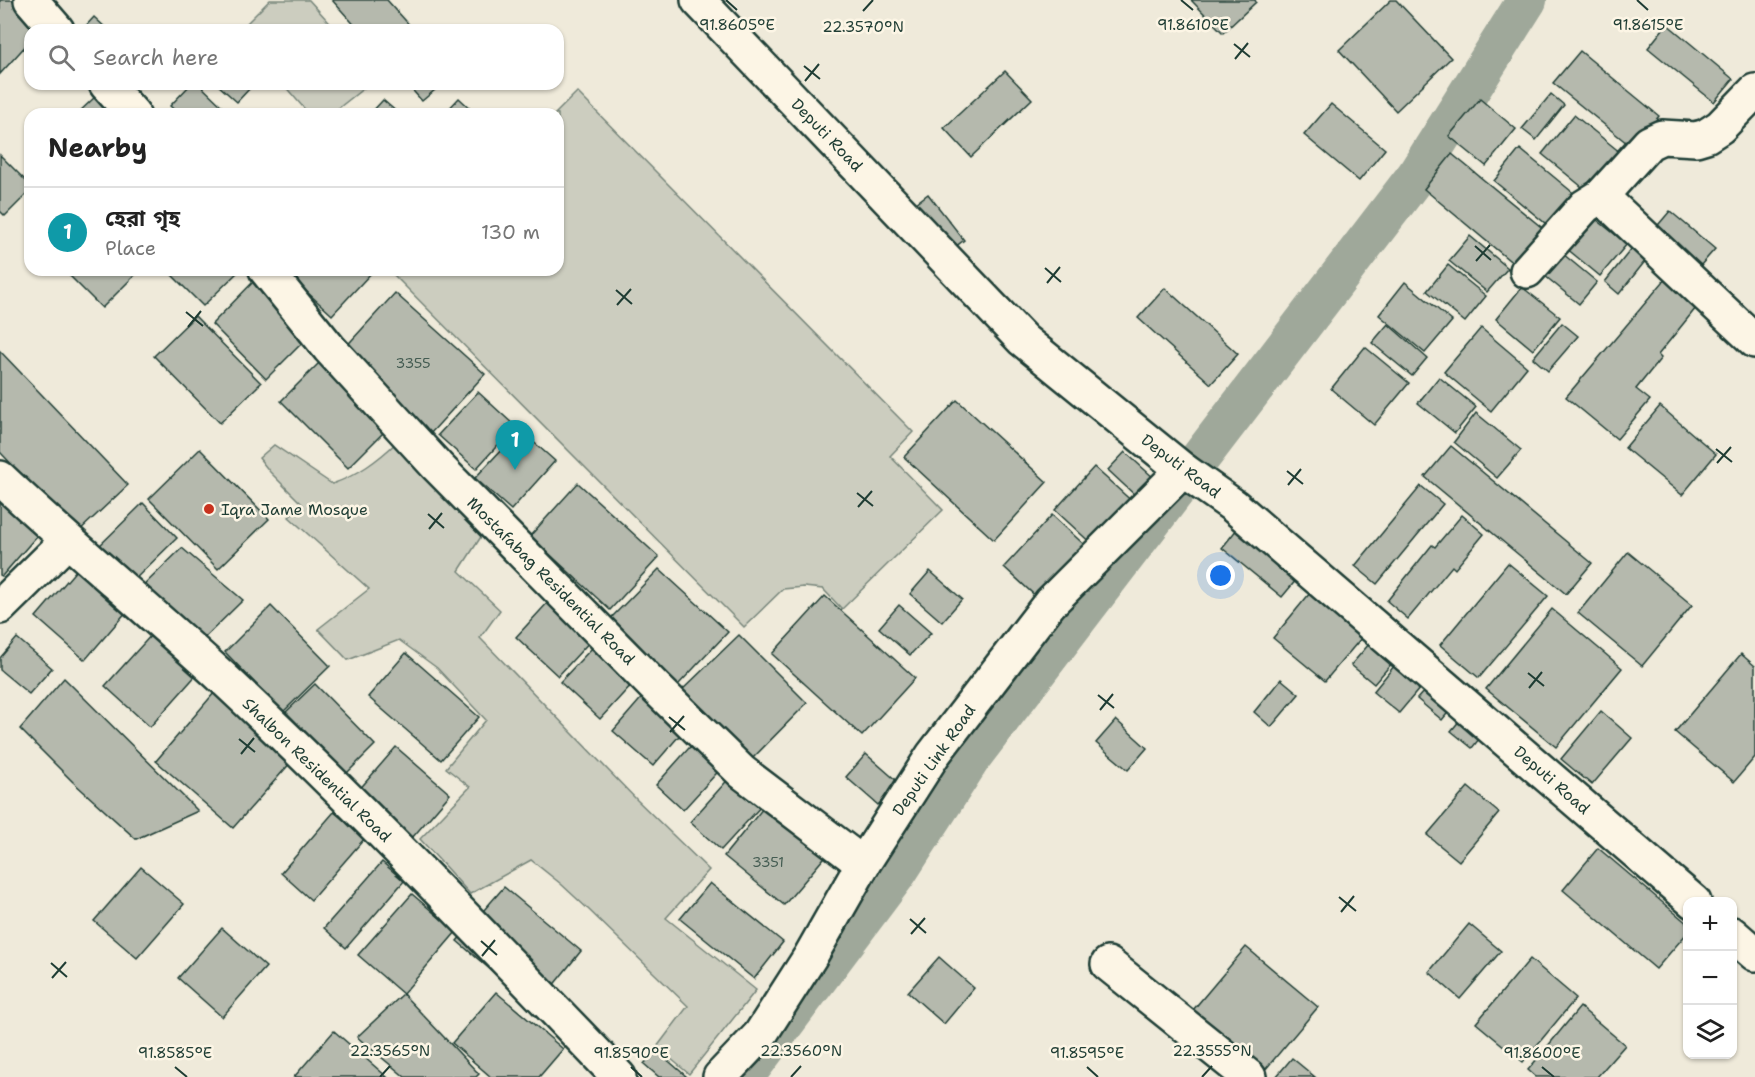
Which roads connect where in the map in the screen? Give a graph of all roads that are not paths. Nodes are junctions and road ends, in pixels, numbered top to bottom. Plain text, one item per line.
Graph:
1 (31, 0) edge
2 (698, 0) edge
3 (52, 24) edge
4 (111, 90) edge
5 (1755, 91) edge
6 (128, 108) edge
7 (1601, 196) junction
8 (1527, 271) dead end
9 (271, 276) edge
10 (1755, 341) edge
11 (1183, 470) junction
12 (0, 478) edge
13 (67, 541) junction
14 (0, 607) edge
15 (863, 864) junction
16 (1688, 897) edge
17 (1737, 938) edge
18 (1755, 954) edge
19 (1108, 964) dead end
20 (620, 1077) edge
21 (720, 1077) edge
22 (1249, 1077) edge

1 - 3 street
2 - 11 street, Deputi Road
4 - 6 street
5 - 7 street
7 - 8 street
7 - 10 street
9 - 15 street, Mostafabag Residential Road
11 - 15 street, Deputi Link Road
11 - 16 street, Deputi Road
12 - 13 street, Shalbon Residential Road
13 - 14 street
13 - 20 street, Shalbon Residential Road
15 - 21 street, Deputi Link Road
17 - 18 street
19 - 22 street

